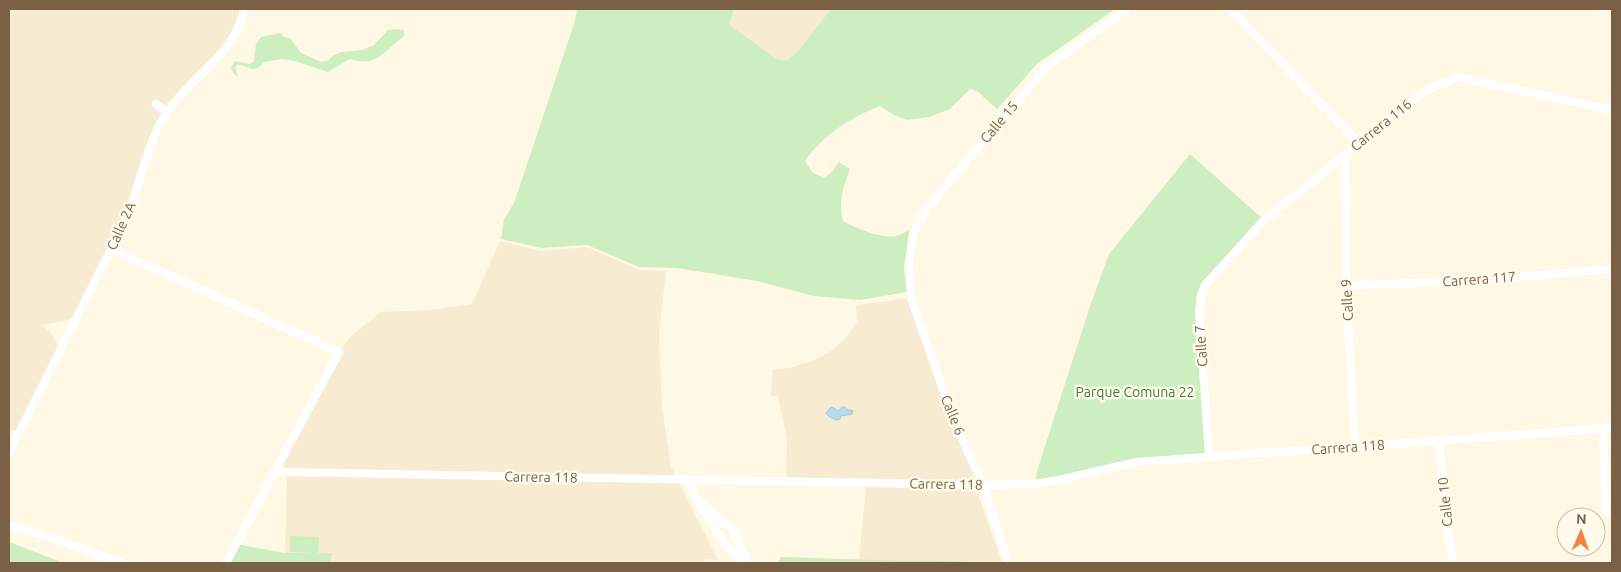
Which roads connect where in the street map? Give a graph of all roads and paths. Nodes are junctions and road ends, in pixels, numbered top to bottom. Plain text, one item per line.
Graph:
1 (244, 9) edge
2 (1128, 9) edge
3 (1230, 9) edge
4 (156, 104) dead end
5 (1612, 110) edge
6 (167, 112) junction
7 (1358, 142) junction
8 (1345, 155) junction
9 (111, 248) junction
10 (909, 265) joint
11 (1612, 269) edge
12 (1346, 286) junction
13 (1201, 295) joint
14 (1612, 428) edge
15 (1603, 429) junction
16 (1439, 441) junction
17 (1355, 446) junction
18 (9, 453) edge
19 (1209, 456) junction
20 (276, 470) junction
21 (687, 479) junction
22 (983, 485) junction
23 (697, 500) junction
24 (1606, 507) edge
25 (9, 525) edge
26 (122, 563) edge
27 (226, 563) edge
28 (747, 563) edge
29 (1008, 563) edge
30 (1454, 563) edge

1 - 6 street, Calle 2A
2 - 10 street, Calle 15
3 - 7 street
4 - 6 street
5 - 7 street, Carrera 116
6 - 9 street, Calle 2A
7 - 8 street, Carrera 116
8 - 12 street, Calle 9
8 - 13 street, Carrera 116
9 - 18 street, Calle 2A
9 - 20 street
10 - 22 street, Calle 6
11 - 12 street, Carrera 117
12 - 17 street, Calle 9
13 - 19 street, Calle 7
14 - 15 street, Carrera 118
15 - 16 street, Carrera 118
15 - 24 street
16 - 17 street, Carrera 118
16 - 30 street, Calle 10
17 - 19 street, Carrera 118
19 - 22 street, Carrera 118
20 - 21 street, Carrera 118
20 - 27 street
21 - 22 street, Carrera 118
21 - 23 street
22 - 29 street, Calle 6
23 - 28 street
23 - 28 street
25 - 26 street

